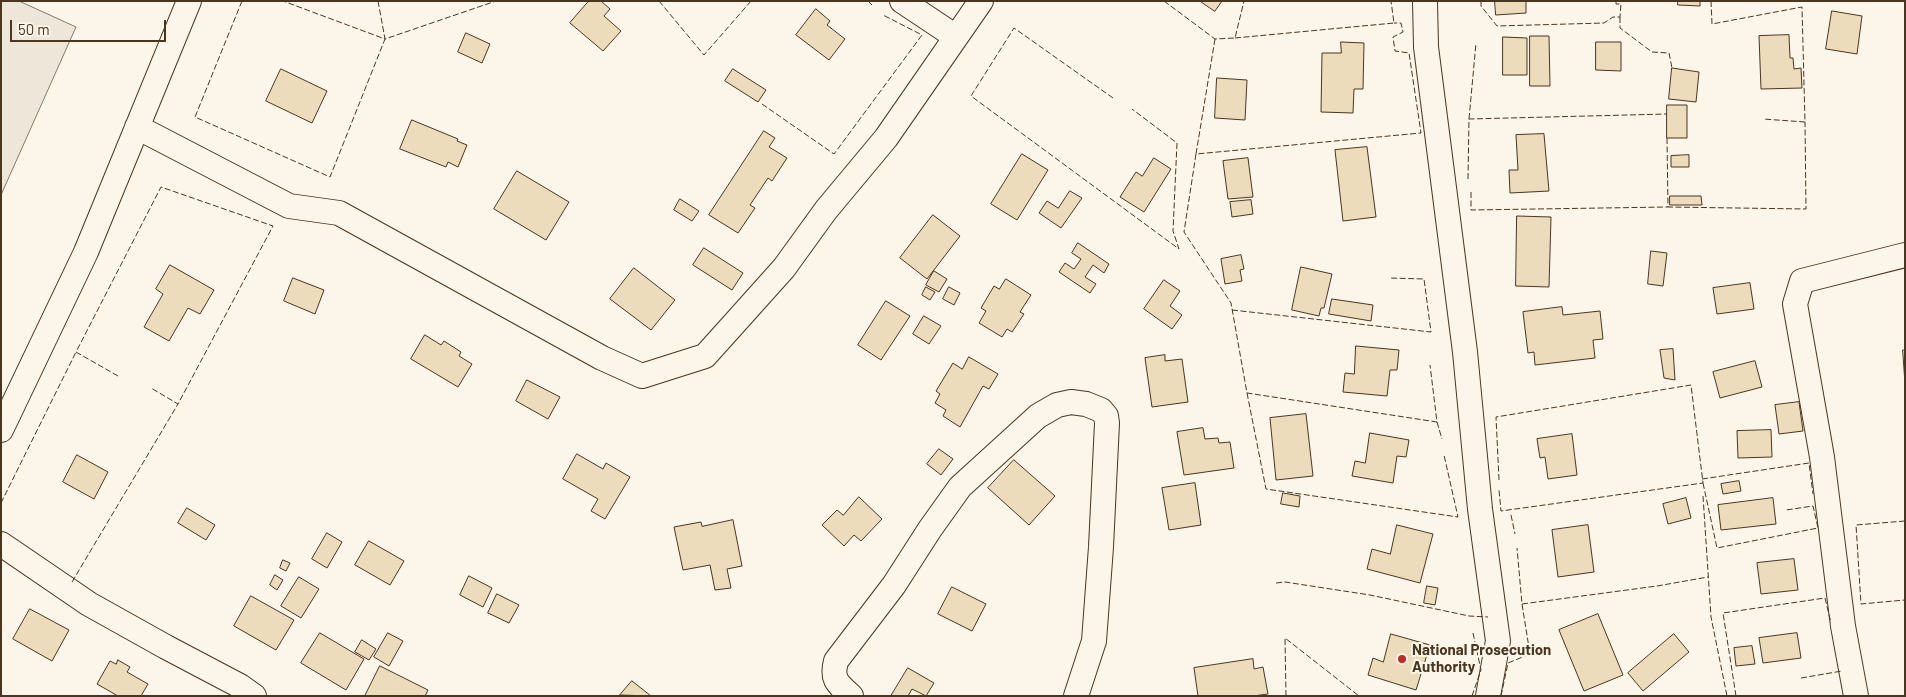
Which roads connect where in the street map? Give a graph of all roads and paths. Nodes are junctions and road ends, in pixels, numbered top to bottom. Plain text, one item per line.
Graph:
1 (188, 1) edge
2 (902, 1) edge
3 (981, 1) edge
4 (1425, 1) edge
5 (956, 37) junction
6 (137, 127) junction
7 (1905, 255) edge
8 (1, 430) edge
9 (1, 544) edge
10 (254, 696) edge
11 (851, 696) edge
12 (1076, 696) edge
13 (1488, 696) edge
14 (1856, 696) edge

1 - 6 street
2 - 5 street
3 - 5 street
4 - 13 street
5 - 6 street
6 - 8 street
7 - 14 street
9 - 10 street
11 - 12 street

